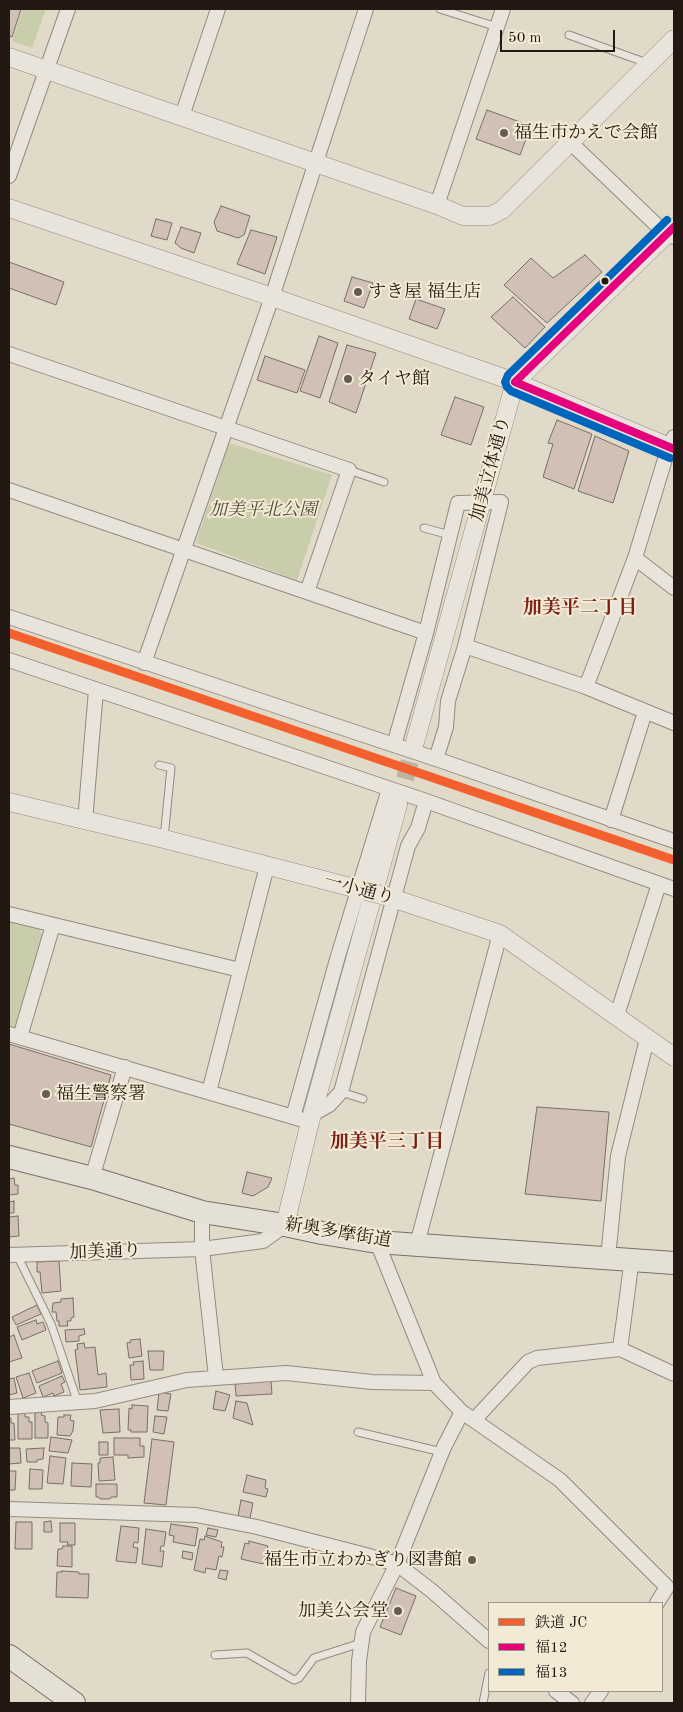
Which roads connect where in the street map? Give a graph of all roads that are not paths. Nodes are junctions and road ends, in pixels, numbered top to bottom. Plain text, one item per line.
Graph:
1 (68, 9) edge
2 (218, 9) edge
3 (366, 9) edge
4 (440, 9) edge
5 (504, 9) edge
6 (497, 27) junction
7 (569, 35) dead end
8 (674, 39) edge
9 (9, 57) edge
10 (649, 64) junction
11 (47, 70) junction
12 (182, 116) junction
13 (571, 142) junction
14 (315, 163) junction
15 (9, 176) edge
16 (437, 205) junction
17 (9, 208) edge
18 (672, 233) edge
19 (272, 296) junction
20 (9, 354) edge
21 (515, 382) junction
22 (226, 428) junction
23 (672, 444) edge
24 (348, 470) junction
25 (384, 482) dead end
26 (9, 490) edge
27 (482, 502) junction
28 (424, 528) dead end
29 (450, 535) junction
30 (183, 550) junction
31 (635, 558) junction
32 (674, 588) edge
33 (307, 592) junction
34 (9, 617) edge
35 (426, 633) junction
36 (465, 646) junction
37 (9, 660) edge
38 (144, 663) junction
39 (586, 687) junction
40 (96, 690) junction
41 (645, 712) junction
42 (674, 723) edge
43 (415, 742) tunnel mouth
44 (394, 745) junction
45 (436, 759) junction
46 (159, 765) dead end
47 (389, 788) junction
48 (426, 801) junction
49 (9, 802) edge
50 (398, 805) tunnel mouth
51 (611, 820) junction
52 (85, 821) junction
53 (164, 839) junction
54 (674, 841) edge
55 (267, 866) junction
56 (659, 884) junction
57 (674, 889) edge
58 (363, 890) junction
59 (390, 897) junction
60 (9, 914) edge
61 (53, 925) junction
62 (500, 934) junction
63 (240, 970) junction
64 (617, 1015) junction
65 (15, 1035) edge
66 (647, 1039) junction
67 (674, 1057) edge
68 (125, 1067) junction
69 (209, 1092) junction
70 (341, 1092) junction
71 (363, 1099) dead end
72 (313, 1112) junction
73 (293, 1117) junction
74 (9, 1157) edge
75 (92, 1178) junction
76 (202, 1212) junction
77 (284, 1225) junction
78 (377, 1242) junction
79 (417, 1244) junction
80 (202, 1249) junction
81 (13, 1255) edge
82 (608, 1258) junction
83 (632, 1258) junction
84 (674, 1262) edge
85 (620, 1348) junction
86 (674, 1374) edge
87 (216, 1377) junction
88 (434, 1383) junction
89 (78, 1403) junction
90 (9, 1407) edge
91 (468, 1416) junction
92 (358, 1432) dead end
93 (442, 1452) junction
94 (9, 1509) edge
95 (397, 1564) junction
96 (670, 1589) edge
97 (658, 1602) edge
98 (488, 1640) edge
99 (361, 1643) junction
100 (216, 1655) dead end
101 (9, 1656) edge
102 (488, 1682) edge
103 (557, 1692) edge
104 (599, 1692) edge
105 (486, 1702) edge
106 (74, 1703) edge
107 (358, 1703) edge
108 (572, 1703) edge
109 (592, 1703) edge

1 - 11 street
2 - 12 street
3 - 14 street
4 - 6 lane
5 - 6 street
6 - 16 street
7 - 10 lane
8 - 10 street
9 - 11 street
10 - 13 street
11 - 12 street
11 - 15 street
12 - 14 street
13 - 16 street
13 - 18 street
14 - 16 street
14 - 19 street
17 - 19 street
18 - 21 street
19 - 21 street
19 - 22 street
20 - 22 street
21 - 23 street
21 - 27 street, 加美立体通り
22 - 24 street
22 - 30 street
23 - 31 street
24 - 25 lane
24 - 33 street
26 - 30 street
27 - 29 street
27 - 36 street
27 - 43 street, 加美立体通り
28 - 29 lane
29 - 35 street
30 - 33 street
30 - 38 street
31 - 32 street
31 - 39 street
33 - 35 street
34 - 38 street
35 - 44 street
36 - 39 street
36 - 45 street
37 - 40 street
38 - 44 street
39 - 41 street
40 - 47 street
40 - 52 street
41 - 42 street
41 - 51 street
44 - 45 street
45 - 51 street
46 - 53 lane
47 - 48 street
47 - 58 street
48 - 56 street
48 - 59 street
49 - 52 street, 一小通り
50 - 72 street
51 - 54 street
52 - 53 street, 一小通り
53 - 55 street, 一小通り
55 - 58 street, 一小通り
55 - 63 street
56 - 57 street
56 - 64 street
58 - 59 street, 一小通り, bridge
58 - 73 street
59 - 62 street, 一小通り
59 - 70 street
60 - 61 street
61 - 63 street
61 - 65 street
62 - 64 street, 一小通り
62 - 79 street
63 - 69 street
64 - 66 street, 一小通り
65 - 68 street
66 - 67 street, 一小通り
66 - 82 street
68 - 69 street
68 - 75 street
69 - 73 street
70 - 71 lane
70 - 72 street
72 - 73 street
72 - 77 street
74 - 75 main road, 新奥多摩街道
75 - 76 main road, 新奥多摩街道
76 - 77 main road, 新奥多摩街道
76 - 80 street
77 - 78 main road, 新奥多摩街道
77 - 80 street, 加美通り
78 - 79 main road, 新奥多摩街道
78 - 88 street
79 - 82 main road, 新奥多摩街道
80 - 81 street, 加美通り
80 - 87 street
81 - 89 lane
82 - 83 main road, 新奥多摩街道
83 - 84 main road, 新奥多摩街道
83 - 85 street
85 - 86 street
85 - 91 street
87 - 88 street
87 - 89 street
88 - 91 street
89 - 90 street
91 - 93 street
91 - 96 street
92 - 93 lane
93 - 95 street
94 - 95 street
95 - 98 street
95 - 99 street
96 - 97 street
99 - 100 lane
99 - 107 street
101 - 106 main road
102 - 105 lane
103 - 108 street
104 - 109 street

